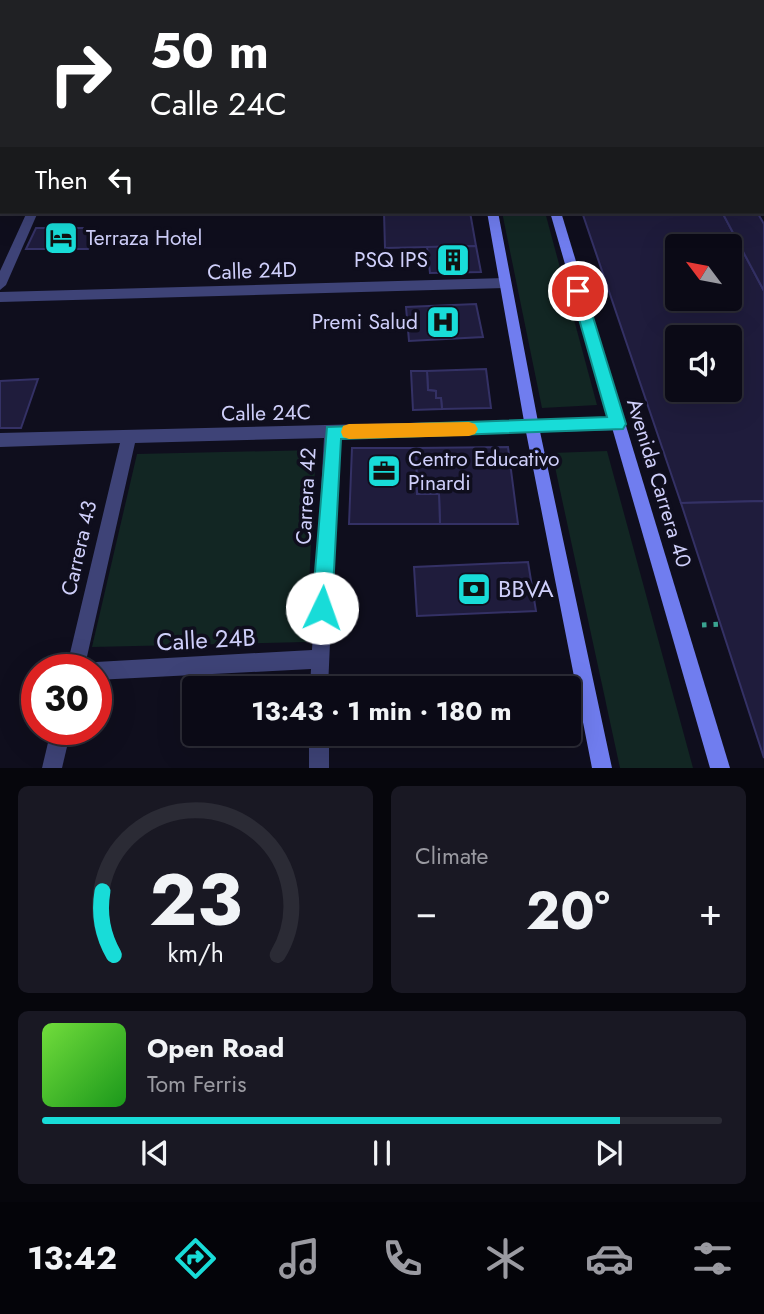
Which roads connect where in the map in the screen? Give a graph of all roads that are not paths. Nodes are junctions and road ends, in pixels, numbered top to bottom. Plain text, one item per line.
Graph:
1 (31, 214) edge
2 (492, 214) edge
3 (556, 214) edge
4 (505, 283) junction
5 (0, 285) edge
6 (0, 298) edge
7 (618, 424) junction
8 (533, 427) junction
9 (332, 432) junction
10 (128, 437) junction
11 (0, 440) edge
12 (79, 654) edge
13 (319, 659) junction
14 (112, 670) edge
15 (319, 676) edge
16 (57, 745) edge
17 (319, 746) edge
18 (52, 768) edge
19 (319, 768) edge
20 (602, 768) edge
21 (719, 768) edge

1 - 5 street
2 - 4 main road
3 - 7 main road, Avenida Carrera 40
4 - 6 street, Calle 24D
4 - 8 main road
7 - 8 street, Calle 24C
7 - 21 main road, Avenida Carrera 40
8 - 9 street, Calle 24C
8 - 20 main road
9 - 10 street, Calle 24C
9 - 13 street, Carrera 42
10 - 11 street, Calle 24C
10 - 12 street, Carrera 43
13 - 14 street, Calle 24B
13 - 15 street, Carrera 42
16 - 18 street
17 - 19 street

